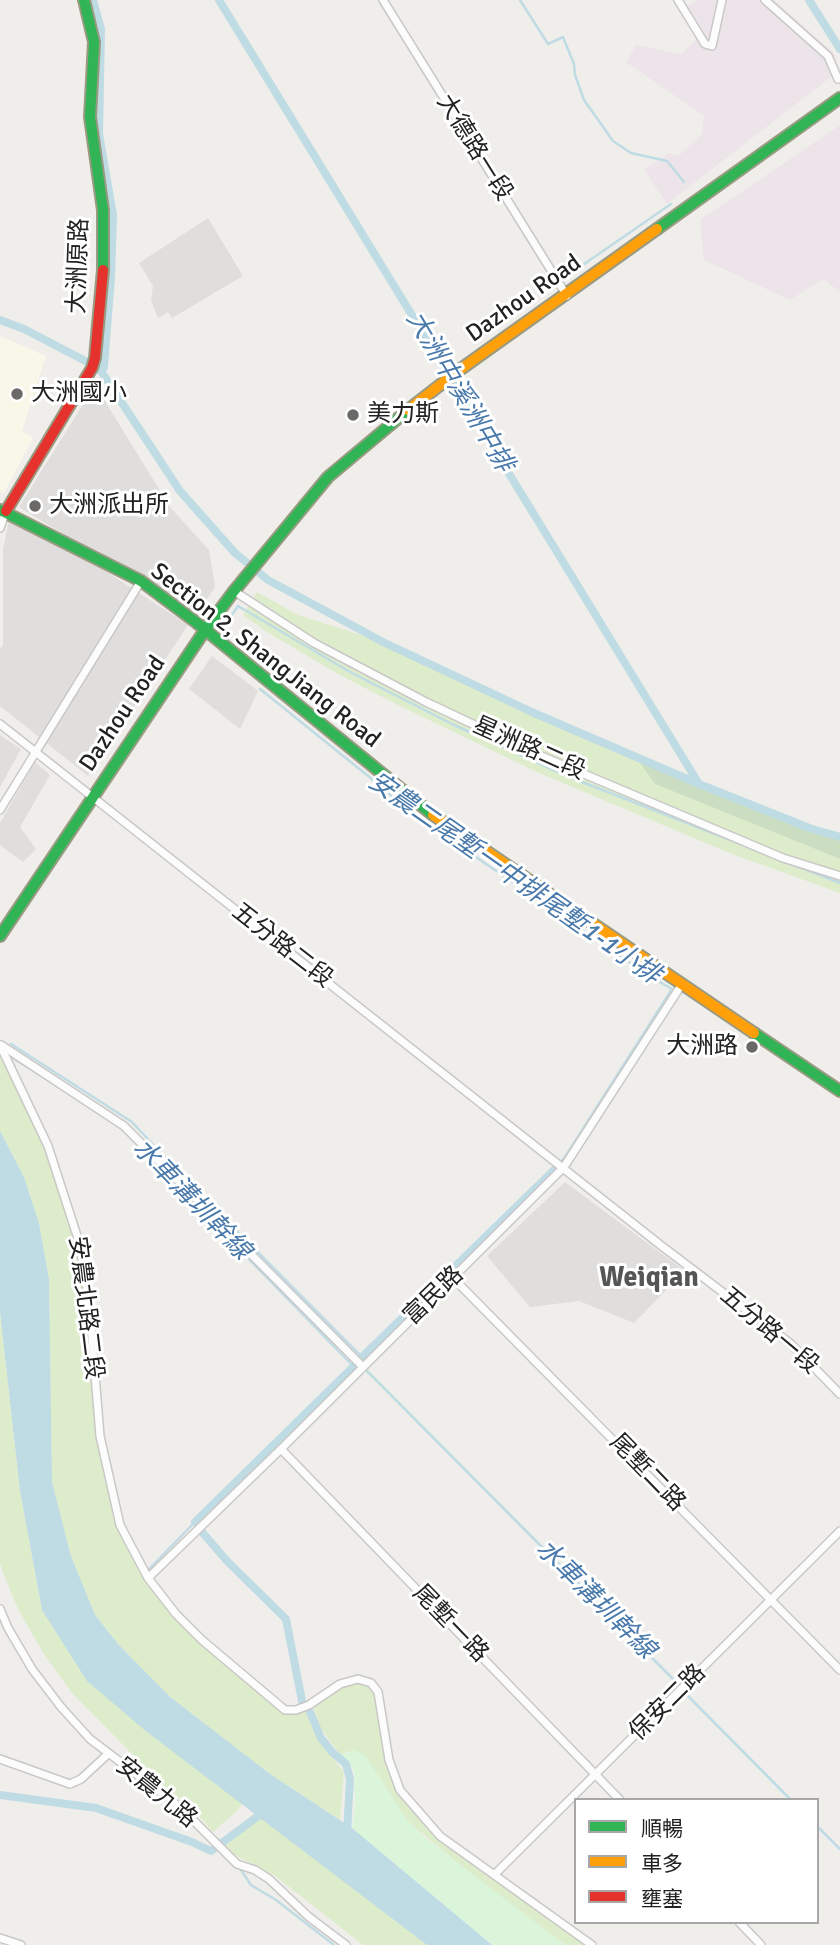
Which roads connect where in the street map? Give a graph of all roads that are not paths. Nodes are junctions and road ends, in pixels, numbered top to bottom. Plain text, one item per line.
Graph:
1 (84, 0) edge
2 (383, 0) edge
3 (678, 0) edge
4 (722, 0) edge
5 (765, 0) edge
6 (838, 79) dead end
7 (840, 98) edge
8 (566, 296) junction
9 (3, 511) edge
10 (0, 528) edge
11 (141, 581) junction
12 (233, 591) junction
13 (205, 630) junction
14 (0, 724) edge
15 (35, 751) junction
16 (92, 797) junction
17 (0, 810) edge
18 (840, 876) edge
19 (0, 936) edge
20 (682, 984) junction
21 (0, 1044) edge
22 (840, 1091) edge
23 (564, 1167) junction
24 (453, 1278) junction
25 (362, 1366) junction
26 (840, 1394) edge
27 (281, 1449) junction
28 (840, 1531) edge
29 (148, 1578) junction
30 (771, 1600) junction
31 (0, 1609) edge
32 (840, 1670) edge
33 (108, 1754) junction
34 (0, 1759) edge
35 (596, 1775) junction
36 (618, 1798) edge
37 (495, 1874) junction
38 (741, 1924) edge
39 (0, 1938) edge
40 (21, 1945) edge
41 (346, 1945) edge
42 (592, 1945) edge
43 (761, 1945) edge

1 - 9 street, 大洲原路
2 - 8 street, 大德路一段
3 - 4 street
5 - 6 street
7 - 8 street, Dazhou Road
8 - 12 street, Dazhou Road
9 - 10 street
9 - 11 street, Section 2, ShangJiang Road
11 - 13 street, Section 2, ShangJiang Road
11 - 15 street
12 - 13 street, Dazhou Road
12 - 18 street, 星洲路二段
13 - 16 street, Dazhou Road
13 - 20 street, Section 2, ShangJiang Road
14 - 15 street, 五分路二段
15 - 16 street, 五分路二段
15 - 17 street
16 - 19 street, Dazhou Road
16 - 23 street, 五分路二段
20 - 22 street, Section 2, ShangJiang Road
20 - 23 street, 富民路
21 - 25 street
21 - 29 street, 安農北路二段
23 - 24 street, 富民路
23 - 26 street, 五分路一段
24 - 25 street, 富民路
24 - 30 street, 尾塹二路
25 - 27 street, 富民路
27 - 29 street, 富民路
27 - 35 street, 尾塹一路
28 - 30 street, 保安二路
29 - 37 street, 安農北路二段
30 - 32 street, 尾塹二路
30 - 35 street, 保安二路
31 - 33 street, 安農九路
33 - 34 street
33 - 41 street, 安農九路
35 - 36 street, 尾塹一路
35 - 37 street, 保安二路
37 - 42 street
38 - 43 street
39 - 40 street

